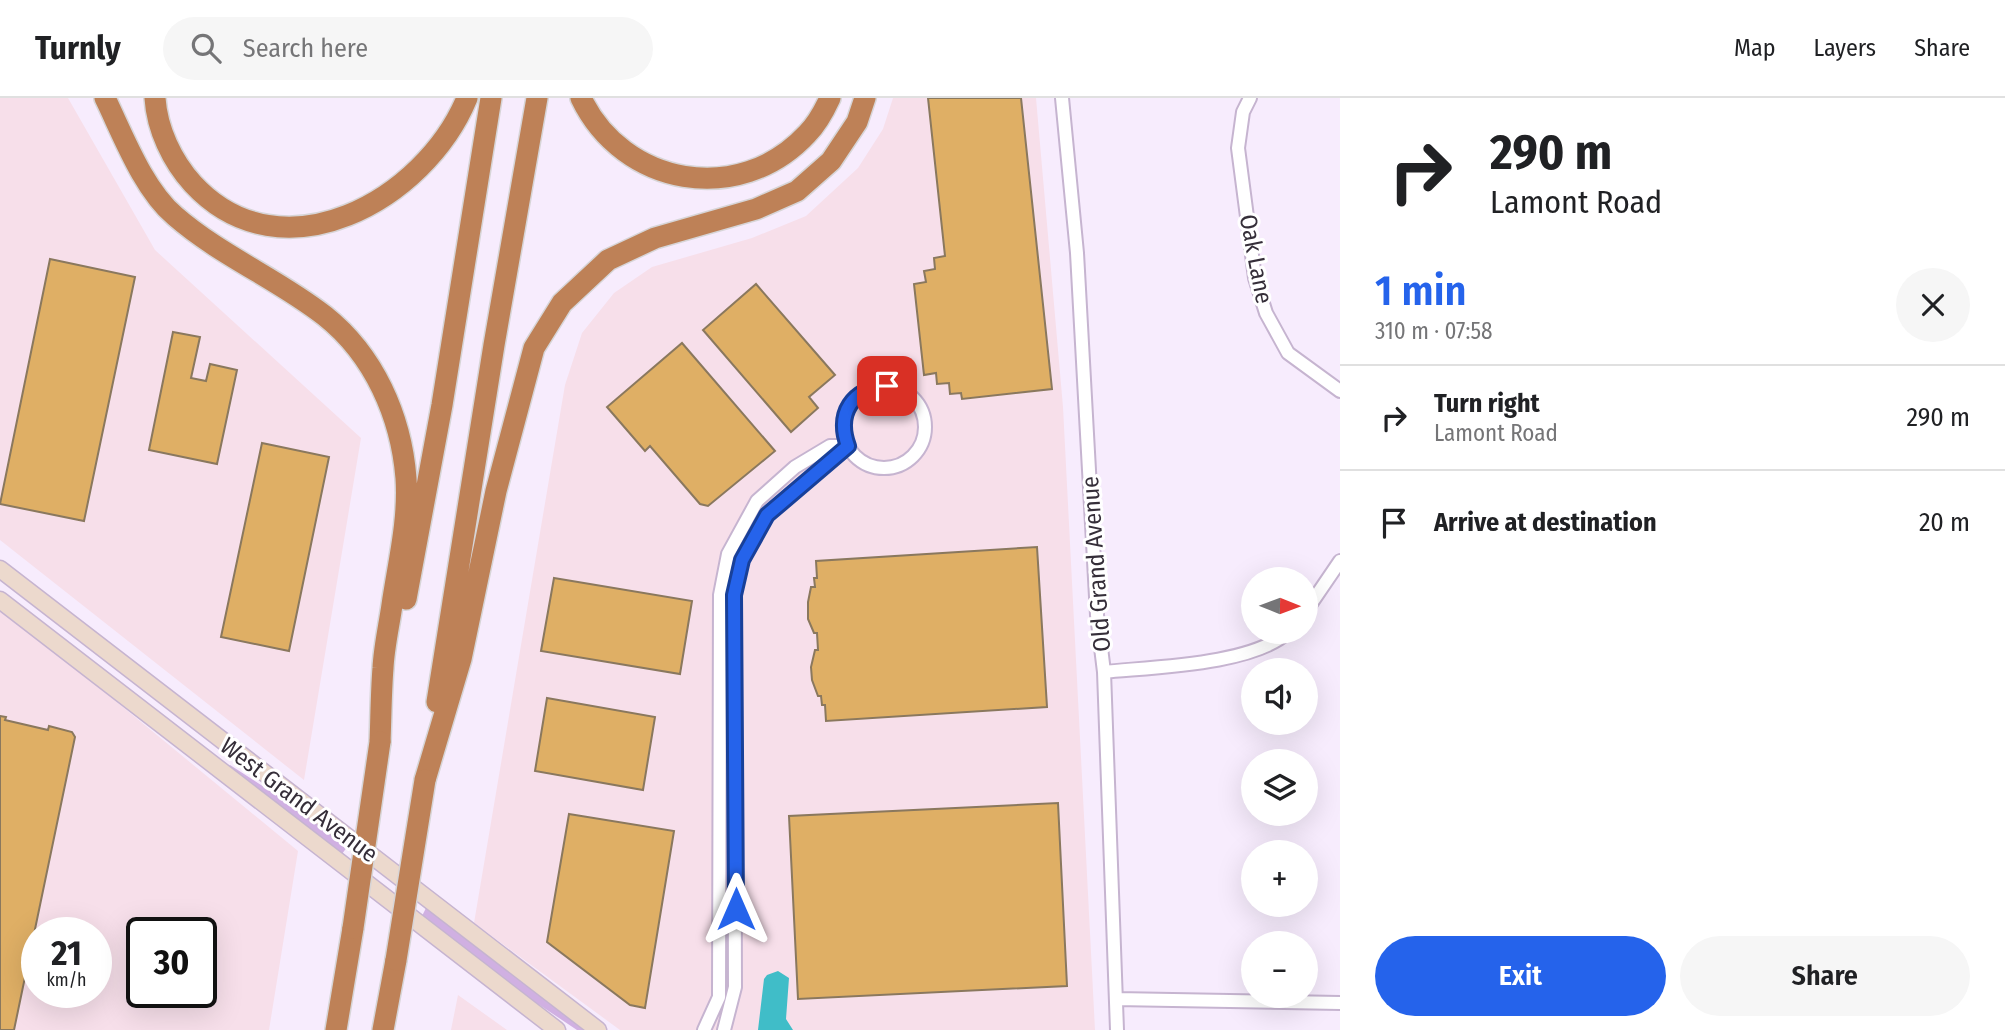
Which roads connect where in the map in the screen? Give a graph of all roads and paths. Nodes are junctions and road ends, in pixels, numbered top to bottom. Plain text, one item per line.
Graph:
1 (105, 98) edge
2 (155, 98) edge
3 (467, 98) edge
4 (491, 98) edge
5 (537, 98) edge
6 (582, 98) edge
7 (830, 98) edge
8 (865, 98) edge
9 (1062, 98) edge
10 (1250, 98) edge
11 (1340, 391) edge
12 (848, 446) junction
13 (1340, 561) edge
14 (0, 569) edge
15 (1318, 593) edge
16 (0, 600) edge
17 (1268, 644) edge
18 (1104, 672) junction
19 (380, 742) junction
20 (425, 780) junction
21 (1116, 999) junction
22 (1340, 1003) edge
23 (336, 1030) edge
24 (383, 1030) edge
25 (557, 1030) edge
26 (598, 1030) edge
27 (704, 1030) edge
28 (723, 1030) edge
29 (1117, 1030) edge

1 - 19 highway
2 - 3 highway
4 - 19 highway
5 - 20 highway
6 - 7 highway
8 - 20 highway
9 - 18 street, Old Grand Avenue
10 - 11 street, Oak Lane
12 - 12 street
12 - 27 street
12 - 28 street
13 - 15 street
14 - 26 main road, West Grand Avenue
16 - 25 main road, West Grand Avenue
17 - 18 street
18 - 21 street, Old Grand Avenue
19 - 23 highway, bridge
20 - 24 highway, bridge
21 - 22 street
21 - 29 street, Old Grand Avenue

